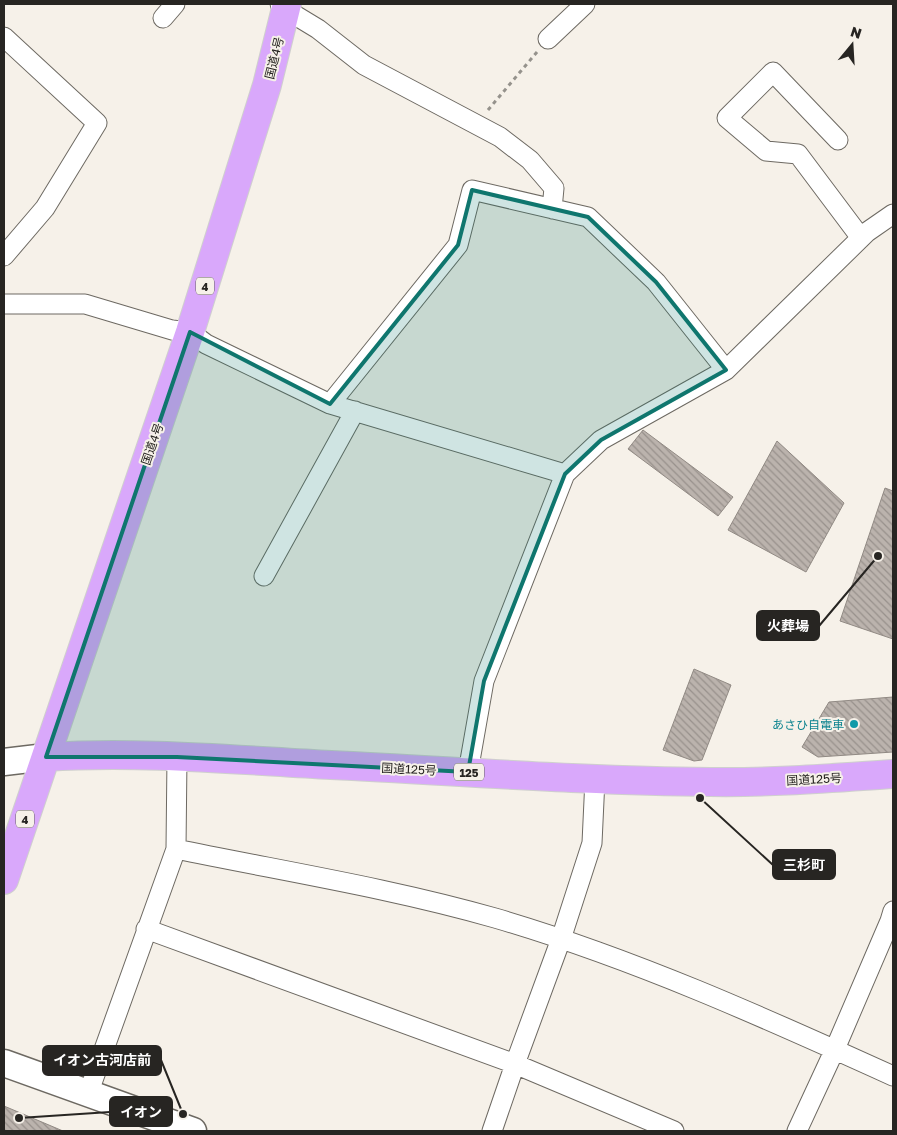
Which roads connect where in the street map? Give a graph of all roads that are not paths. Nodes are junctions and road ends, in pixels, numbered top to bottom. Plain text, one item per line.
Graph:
1 (175, 4) edge
2 (585, 4) edge
3 (284, 5) edge
4 (162, 18) dead end
5 (4, 37) edge
6 (548, 38) road end
7 (838, 140) dead end
8 (552, 209) junction
9 (893, 214) edge
10 (862, 238) junction
11 (4, 256) edge
12 (4, 304) edge
13 (190, 332) junction
14 (726, 370) junction
15 (330, 404) junction
16 (355, 411) junction
17 (565, 474) junction
18 (264, 576) dead end
19 (46, 757) junction
20 (177, 757) junction
21 (4, 762) edge
22 (468, 772) junction
23 (893, 774) edge
24 (595, 779) junction
25 (176, 849) junction
26 (4, 880) edge
27 (893, 911) edge
28 (146, 929) junction
29 (561, 939) junction
30 (835, 1049) junction
31 (4, 1063) edge
32 (515, 1064) junction
33 (893, 1076) edge
34 (88, 1094) junction
35 (193, 1131) edge
36 (492, 1131) edge
37 (674, 1131) edge
38 (797, 1131) edge

1 - 4 street
2 - 6 street
3 - 8 street
3 - 13 highway, 国道4号 / 4
5 - 11 street
7 - 10 street
8 - 14 street
8 - 15 street
9 - 10 street
10 - 14 street
12 - 13 street
13 - 15 street
13 - 19 highway, 国道4号 / 4
14 - 17 street
15 - 16 street
16 - 17 street
16 - 18 street
17 - 22 street
19 - 20 highway, 国道125号 / 125
19 - 21 street
19 - 26 highway, 国道4号 / 4
20 - 22 highway, 国道125号 / 125
20 - 25 street
22 - 24 highway, 国道125号 / 125
23 - 24 highway, 国道125号 / 125
24 - 29 street
25 - 28 street
25 - 29 street
27 - 30 street
28 - 32 street
28 - 34 street
29 - 30 street
29 - 32 street
30 - 33 street
30 - 38 street
31 - 34 street
32 - 36 street
32 - 37 street
34 - 35 street

